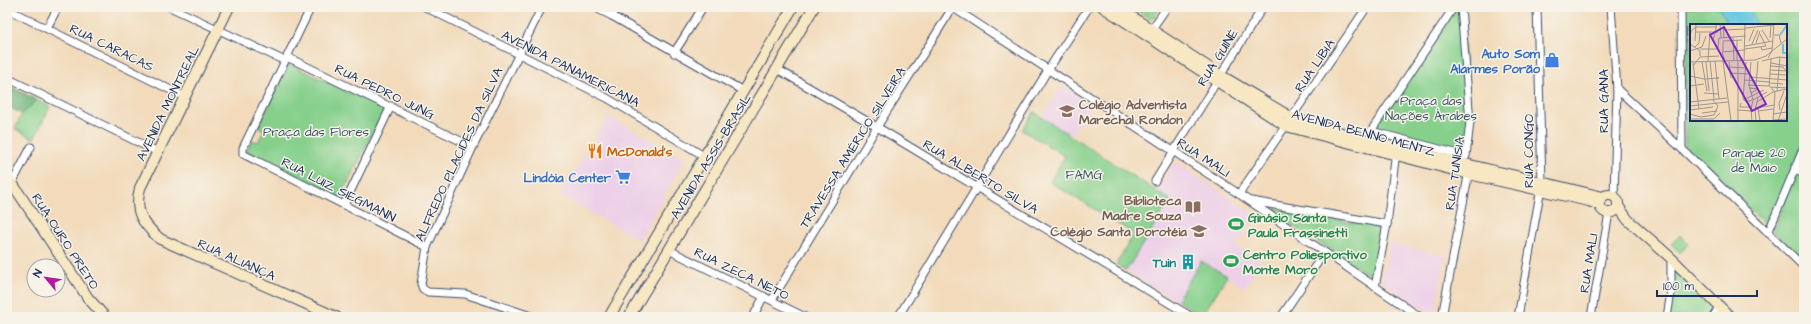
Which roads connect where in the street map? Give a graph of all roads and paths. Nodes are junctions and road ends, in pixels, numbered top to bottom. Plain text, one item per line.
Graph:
1 (58, 7) edge
2 (170, 7) edge
3 (229, 7) edge
4 (311, 7) edge
5 (425, 7) edge
6 (542, 7) edge
7 (594, 7) edge
8 (617, 7) edge
9 (703, 7) edge
10 (793, 7) edge
11 (814, 7) edge
12 (953, 7) edge
13 (1089, 7) edge
14 (1103, 7) edge
15 (1168, 7) edge
16 (1263, 7) edge
17 (1357, 7) edge
18 (1449, 7) edge
19 (1454, 7) edge
20 (1461, 7) edge
21 (1465, 7) edge
22 (1537, 7) edge
23 (1611, 7) edge
24 (1681, 7) edge
25 (7, 9) edge
26 (1365, 9) edge
27 (1120, 12) edge
28 (612, 16) junction
29 (47, 28) junction
30 (218, 30) junction
31 (1149, 33) junction
32 (674, 53) junction
33 (519, 54) junction
34 (286, 59) junction
35 (777, 69) junction
36 (1048, 70) junction
37 (7, 78) edge
38 (1218, 78) junction
39 (1617, 89) junction
40 (743, 91) junction
41 (185, 97) junction
42 (391, 106) junction
43 (1289, 122) junction
44 (877, 127) junction
45 (1364, 144) junction
46 (31, 147) dead end
47 (473, 147) junction
48 (1804, 147) edge
49 (1682, 149) junction
50 (1396, 151) junction
51 (158, 152) junction
52 (1173, 152) junction
53 (704, 156) junction
54 (1795, 168) junction
55 (1469, 169) junction
56 (1804, 175) edge
57 (10, 181) edge
58 (1155, 181) dead end
59 (1541, 186) junction
60 (976, 187) junction
61 (7, 193) edge
62 (1239, 194) junction
63 (1614, 196) junction
64 (1249, 201) junction
65 (1601, 201) junction
66 (344, 205) junction
67 (1613, 210) junction
68 (138, 211) joint
69 (1387, 224) junction
70 (1768, 233) junction
71 (427, 247) junction
72 (669, 250) junction
73 (1324, 253) junction
74 (1671, 258) junction
75 (1804, 267) edge
76 (1375, 287) junction
77 (764, 296) junction
78 (772, 300) junction
79 (1719, 307) junction
80 (324, 314) edge
81 (105, 317) edge
82 (336, 317) edge
83 (534, 317) edge
84 (610, 317) edge
85 (629, 317) edge
86 (753, 317) edge
87 (805, 317) edge
88 (898, 317) edge
89 (1192, 317) edge
90 (1281, 317) edge
91 (1420, 317) edge
92 (1442, 317) edge
93 (1518, 317) edge
94 (1591, 317) edge
95 (1667, 317) edge
96 (1713, 317) edge
97 (1730, 317) edge

1 - 29 street
2 - 30 street, RUA PEDRO JUNG
3 - 30 street, AVENIDA MONTREAL
4 - 34 street
5 - 33 street, AVENIDA PANAMERICANA
6 - 33 street, ALFREDO PLACIDES DA SILVA
7 - 28 street
8 - 28 street
9 - 32 street
10 - 40 street, AVENIDA ASSIS BRASIL
11 - 35 street, AVENIDA ASSIS BRASIL
12 - 36 street, RUA MALI
12 - 44 street, TRAVESSA AMÉRICO SILVEIRA
13 - 36 street
14 - 27 street, AVENIDA BENNO MENTZ
15 - 31 street
16 - 38 street, RUA GUINÉ
17 - 26 street
18 - 45 street
19 - 20 street
21 - 55 street, RUA TUNÍSIA
22 - 59 street, RUA CONGO
23 - 39 street, RUA GANA
24 - 49 street
25 - 29 street, RUA CARACAS
26 - 43 street, RUA LÍBIA
27 - 31 street, AVENIDA BENNO MENTZ
28 - 32 street
29 - 41 street, RUA CARACAS
30 - 34 street, RUA PEDRO JUNG
30 - 41 street, AVENIDA MONTREAL
31 - 38 street, AVENIDA BENNO MENTZ
32 - 40 street
33 - 47 street, ALFREDO PLACIDES DA SILVA
33 - 53 street, AVENIDA PANAMERICANA
34 - 42 street, RUA PEDRO JUNG
34 - 66 street, RUA LUIZ SIEGMANN
35 - 44 street, RUA ALBERTO SILVA
35 - 72 street, AVENIDA ASSIS BRASIL
36 - 52 street, RUA MALI
36 - 60 street
37 - 51 street
38 - 43 street, AVENIDA BENNO MENTZ
38 - 52 street, RUA GUINÉ
39 - 49 street
39 - 63 street, RUA GANA
40 - 53 street, AVENIDA ASSIS BRASIL
41 - 51 street, AVENIDA MONTREAL
42 - 47 street, RUA PEDRO JUNG
42 - 66 street
43 - 45 street, AVENIDA BENNO MENTZ
43 - 62 street, RUA LÍBIA
44 - 60 street, RUA ALBERTO SILVA
44 - 78 street, TRAVESSA AMÉRICO SILVEIRA
45 - 50 street, AVENIDA BENNO MENTZ
46 - 57 street
47 - 71 street, ALFREDO PLACIDES DA SILVA
48 - 54 street
49 - 70 street
50 - 55 street, AVENIDA BENNO MENTZ
50 - 69 street
51 - 68 street, AVENIDA MONTREAL
52 - 58 street, RUA GUINÉ
52 - 62 street, RUA MALI
53 - 84 street, AVENIDA ASSIS BRASIL
54 - 56 street
54 - 70 street
55 - 59 street, AVENIDA BENNO MENTZ
55 - 92 street, RUA TUNÍSIA
57 - 61 street
57 - 81 street, RUA OURO PRETO
59 - 65 street, AVENIDA BENNO MENTZ
59 - 93 street, RUA CONGO
60 - 88 street
60 - 89 street, RUA ALBERTO SILVA
62 - 64 street, RUA MALI
63 - 65 street
63 - 67 street
64 - 69 street
64 - 73 street, RUA MALI
65 - 67 street
66 - 71 street, RUA LUIZ SIEGMANN
67 - 74 street
67 - 94 street, RUA MALI
68 - 80 street, RUA ALIANÇA
69 - 76 street
70 - 75 street
71 - 83 street, ALFREDO PLACIDES DA SILVA
72 - 77 street, RUA ZECA NETO
72 - 85 street, AVENIDA ASSIS BRASIL
73 - 76 street, RUA MALI
73 - 90 street
74 - 79 street
74 - 95 street
76 - 91 street, RUA MALI
77 - 78 street, RUA ZECA NETO
77 - 86 street
78 - 87 street, RUA ZECA NETO
79 - 96 street
79 - 97 street
80 - 82 street, RUA ALIANÇA

